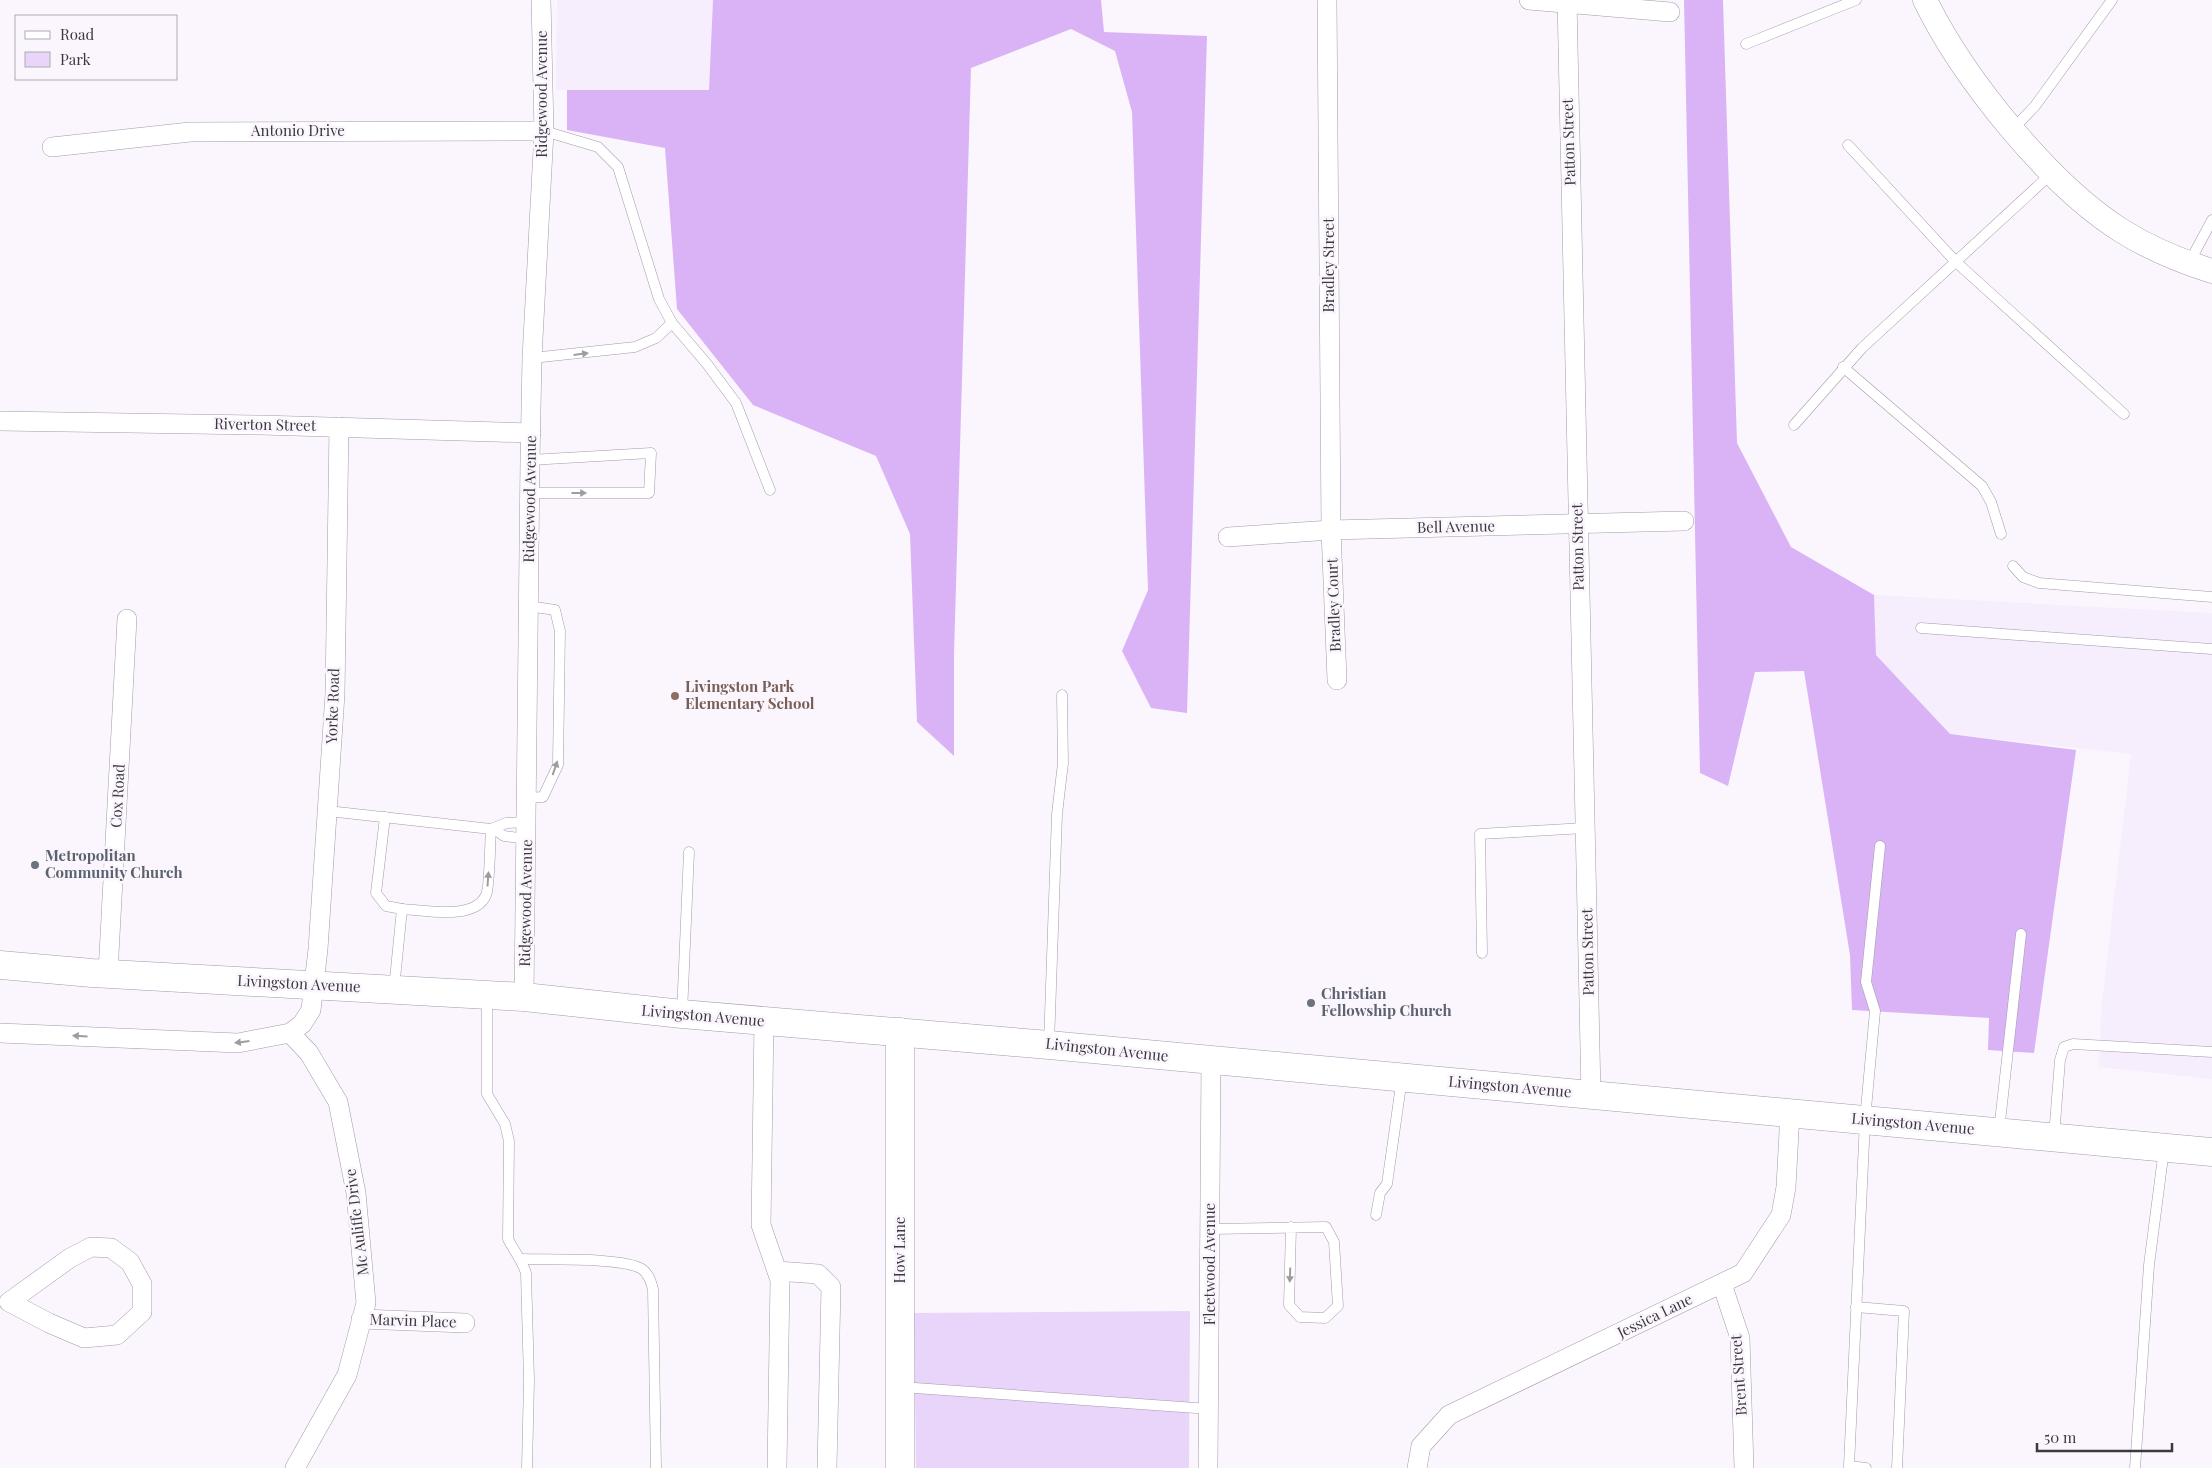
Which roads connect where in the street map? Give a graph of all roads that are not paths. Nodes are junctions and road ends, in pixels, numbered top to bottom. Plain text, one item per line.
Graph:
1 (541, 0) edge
2 (1327, 0) edge
3 (1529, 0) edge
4 (1856, 0) edge
5 (1925, 0) edge
6 (2112, 0) edge
7 (1567, 2) edge
8 (1670, 12) dead end
9 (1746, 44) dead end
10 (2014, 129) junction
11 (544, 131) junction
12 (1848, 145) dead end
13 (52, 147) dead end
14 (2052, 172) junction
15 (2212, 220) edge
16 (1956, 262) junction
17 (2188, 264) junction
18 (2212, 271) edge
19 (672, 323) junction
20 (532, 358) junction
21 (1843, 367) junction
22 (2124, 414) dead end
23 (0, 421) edge
24 (1794, 425) dead end
25 (339, 427) junction
26 (531, 433) junction
27 (530, 460) junction
28 (770, 490) dead end
29 (530, 493) junction
30 (1684, 521) dead end
31 (1578, 524) junction
32 (1331, 530) junction
33 (2000, 534) dead end
34 (1228, 537) dead end
35 (2013, 566) dead end
36 (2212, 598) edge
37 (528, 606) junction
38 (127, 619) dead end
39 (1921, 628) dead end
40 (2212, 648) edge
41 (1337, 680) dead end
42 (1062, 695) dead end
43 (526, 798) junction
44 (328, 811) junction
45 (384, 817) junction
46 (1585, 828) junction
47 (492, 829) junction
48 (527, 831) junction
49 (1880, 846) dead end
50 (688, 852) dead end
51 (402, 909) junction
52 (2021, 934) dead end
53 (1482, 953) dead end
54 (0, 965) edge
55 (108, 974) junction
56 (316, 985) junction
57 (394, 990) junction
58 (487, 994) junction
59 (524, 997) junction
60 (682, 1014) junction
61 (764, 1022) junction
62 (900, 1032) junction
63 (0, 1033) edge
64 (290, 1033) junction
65 (1049, 1045) junction
66 (2212, 1052) edge
67 (1211, 1061) junction
68 (1402, 1078) junction
69 (1591, 1094) junction
70 (1790, 1113) junction
71 (1865, 1120) junction
72 (1999, 1132) junction
73 (2054, 1137) junction
74 (2164, 1148) junction
75 (2212, 1152) edge
76 (1376, 1215) dead end
77 (1291, 1227) junction
78 (1210, 1229) junction
79 (522, 1260) junction
80 (777, 1271) junction
81 (1722, 1284) junction
82 (5, 1300) edge
83 (1856, 1307) junction
84 (362, 1319) junction
85 (465, 1323) dead end
86 (900, 1387) junction
87 (1210, 1409) junction
88 (295, 1468) edge
89 (527, 1468) edge
90 (656, 1468) edge
91 (778, 1468) edge
92 (827, 1468) edge
93 (900, 1468) edge
94 (1208, 1468) edge
95 (1417, 1468) edge
96 (1744, 1468) edge
97 (1866, 1468) edge
98 (1897, 1468) edge
99 (2135, 1468) edge

1 - 11 street, Ridgewood Avenue
2 - 32 street, Bradley Street
3 - 7 street
4 - 9 lane
5 - 10 street
6 - 10 lane
7 - 8 street
7 - 31 street, Patton Street
10 - 14 street
11 - 13 street, Antonio Drive
11 - 19 lane
11 - 20 street, Ridgewood Avenue
12 - 16 lane
14 - 16 lane
14 - 17 street
15 - 17 lane
16 - 21 lane
16 - 22 lane
17 - 18 street
20 -> 19 lane
19 - 28 lane
20 - 26 street, Ridgewood Avenue
21 - 24 lane
21 - 33 lane
23 - 25 street, Riverton Street
25 - 26 street, Riverton Street
25 - 44 street, Yorke Road
26 - 27 street, Ridgewood Avenue
27 - 29 street, Ridgewood Avenue
29 -> 27 lane
29 - 37 street, Ridgewood Avenue
30 - 31 street, Bell Avenue
31 - 32 street, Bell Avenue
31 - 46 street, Patton Street
32 - 34 street, Bell Avenue
32 - 41 street, Bradley Court
35 - 36 lane
37 - 43 street, Ridgewood Avenue
43 -> 37 lane
38 - 55 street, Cox Road
39 - 40 lane
42 - 65 lane
43 - 48 street, Ridgewood Avenue
44 - 45 lane
44 - 56 street, Yorke Road
45 - 47 lane
45 - 51 lane
46 - 53 lane
46 - 69 street, Patton Street
47 - 48 lane
47 - 48 lane
51 -> 47 lane
48 - 59 street, Ridgewood Avenue
49 - 71 lane
50 - 60 lane
51 - 57 lane
52 - 72 lane
54 - 55 main road, Livingston Avenue
55 - 56 main road, Livingston Avenue
56 - 57 main road, Livingston Avenue
56 - 64 street
57 - 58 main road, Livingston Avenue
58 - 59 main road, Livingston Avenue
58 - 79 lane
59 - 60 main road, Livingston Avenue
60 - 61 main road, Livingston Avenue
61 - 62 main road, Livingston Avenue
61 - 80 street
62 - 65 main road, Livingston Avenue
62 - 86 main road, How Lane
64 -> 63 street
64 - 84 street, Mc Auliffe Drive
65 - 67 main road, Livingston Avenue
66 - 73 lane
67 - 68 main road, Livingston Avenue
67 - 78 street, Fleetwood Avenue
68 - 69 main road, Livingston Avenue
68 - 76 lane
69 - 70 main road, Livingston Avenue
70 - 71 main road, Livingston Avenue
70 - 81 street, Jessica Lane
71 - 72 main road, Livingston Avenue
71 - 83 lane
72 - 73 main road, Livingston Avenue
73 - 74 main road, Livingston Avenue
74 - 75 main road, Livingston Avenue
74 - 99 lane
77 -> 77 lane
77 - 78 lane
78 - 87 street, Fleetwood Avenue
79 - 89 lane
79 - 90 lane
80 - 91 street
80 - 92 street
81 - 95 street, Jessica Lane
81 - 96 street, Brent Street
82 - 82 street
83 - 97 lane
83 - 98 lane
84 - 85 street, Marvin Place
84 - 88 street, Mc Auliffe Drive
86 - 87 lane
86 - 93 main road, How Lane
87 - 94 street, Fleetwood Avenue

